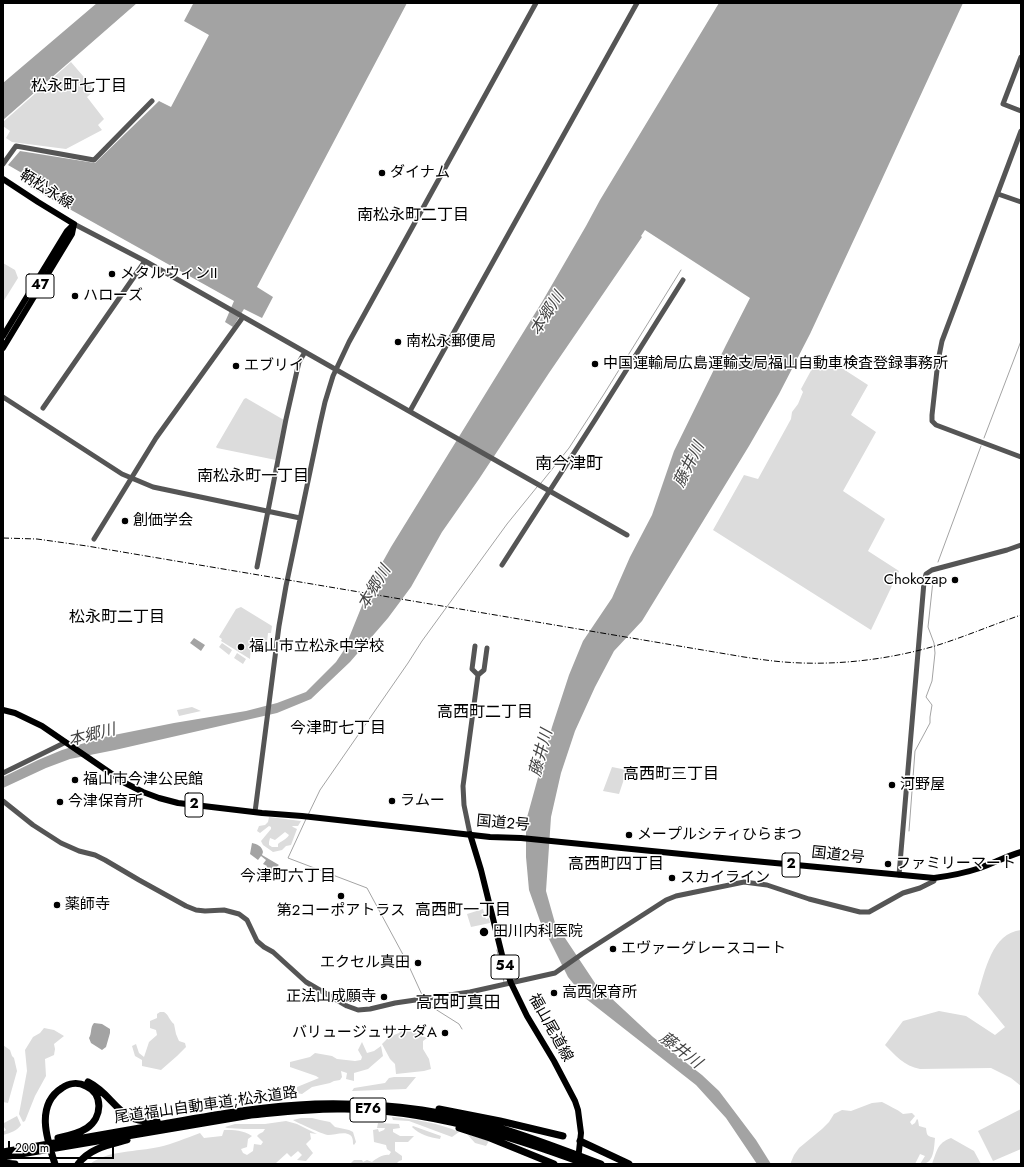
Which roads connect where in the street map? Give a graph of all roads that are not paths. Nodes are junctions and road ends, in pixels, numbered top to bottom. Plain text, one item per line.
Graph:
1 (536, 3) edge
2 (637, 3) edge
3 (1021, 57) edge
4 (1019, 70) edge
5 (152, 101) dead end
6 (1021, 111) edge
7 (1021, 131) edge
8 (3, 164) edge
9 (3, 179) edge
10 (998, 194) junction
11 (1021, 202) edge
12 (74, 224) junction
13 (145, 261) junction
14 (683, 280) dead end
15 (242, 316) junction
16 (3, 336) edge
17 (3, 348) edge
18 (305, 352) junction
19 (335, 369) junction
20 (3, 397) edge
21 (43, 408) dead end
22 (410, 412) junction
23 (1021, 457) edge
24 (132, 478) junction
25 (550, 490) junction
26 (267, 511) junction
27 (300, 518) junction
28 (627, 535) dead end
29 (94, 540) dead end
30 (1021, 545) edge
31 (502, 565) dead end
32 (256, 567) dead end
33 (475, 646) dead end
34 (487, 648) dead end
35 (478, 675) junction
36 (3, 710) edge
37 (68, 743) junction
38 (3, 773) edge
39 (3, 801) edge
40 (255, 812) junction
41 (470, 834) junction
42 (1021, 852) edge
43 (899, 875) junction
44 (934, 878) junction
45 (512, 983) junction
46 (383, 1106) junction
47 (367, 1110) junction
48 (205, 1117) junction
49 (183, 1126) junction
50 (45, 1136) junction
51 (563, 1136) dead end
52 (580, 1142) junction
53 (550, 1148) junction
54 (3, 1151) edge
55 (49, 1151) junction
56 (3, 1157) edge
57 (3, 1163) edge
58 (15, 1164) edge
59 (51, 1164) edge
60 (55, 1164) edge
61 (78, 1164) edge
62 (554, 1164) edge
63 (578, 1164) edge
64 (586, 1164) edge
65 (601, 1164) edge
66 (629, 1164) edge

1 - 19 street
2 - 22 street
3 - 4 street
4 - 6 street
5 - 8 street
7 - 10 street
9 - 12 main road, 鞆松永線
10 - 11 street
10 - 23 street
12 - 13 street
12 - 16 main road, 鞆松永線 / 47
12 - 17 main road, 鞆松永線 / 47
13 - 15 street
13 - 21 street
14 - 25 street
15 - 18 street
15 - 24 street
18 - 19 street
18 - 26 street
19 - 22 street
19 - 27 street
20 - 24 street
22 - 25 street
24 - 26 street
24 - 29 street
25 - 28 street
25 - 31 street
26 - 27 street
26 - 32 street
27 - 40 street
30 - 43 street
33 - 35 street
34 - 35 street
35 - 41 street
36 - 37 main road, 国道2号 / 2
37 - 38 street
37 - 40 main road, 国道2号 / 2
39 - 45 street
40 - 41 main road, 国道2号 / 2
41 - 43 main road, 国道2号 / 2
41 - 45 main road, 福山尾道線 / 54
42 - 44 main road, 国道2号 / 2
43 - 44 main road, 国道2号 / 2
44 - 45 street
45 - 52 main road, 福山尾道線 / 54
46 - 48 highway, 尾道福山自動車道;松永道路 / E76
46 - 51 highway
46 - 53 highway, 尾道福山自動車道;松永道路 / E76
47 - 49 highway, 尾道福山自動車道;松永道路 / E76
47 - 53 highway, 尾道福山自動車道;松永道路 / E76
47 - 62 highway
48 - 50 highway
48 - 55 highway, 尾道福山自動車道;松永道路 / E76
49 - 55 highway, 尾道福山自動車道;松永道路 / E76
49 - 61 highway
50 - 54 highway
50 - 55 highway
52 - 63 main road, 福山尾道線 / 54
52 - 66 highway
53 - 64 highway, 尾道福山自動車道;松永道路 / E76
53 - 65 highway, 尾道福山自動車道;松永道路 / E76
54 - 55 highway
55 - 56 highway
55 - 59 highway
55 - 60 highway
57 - 58 highway

